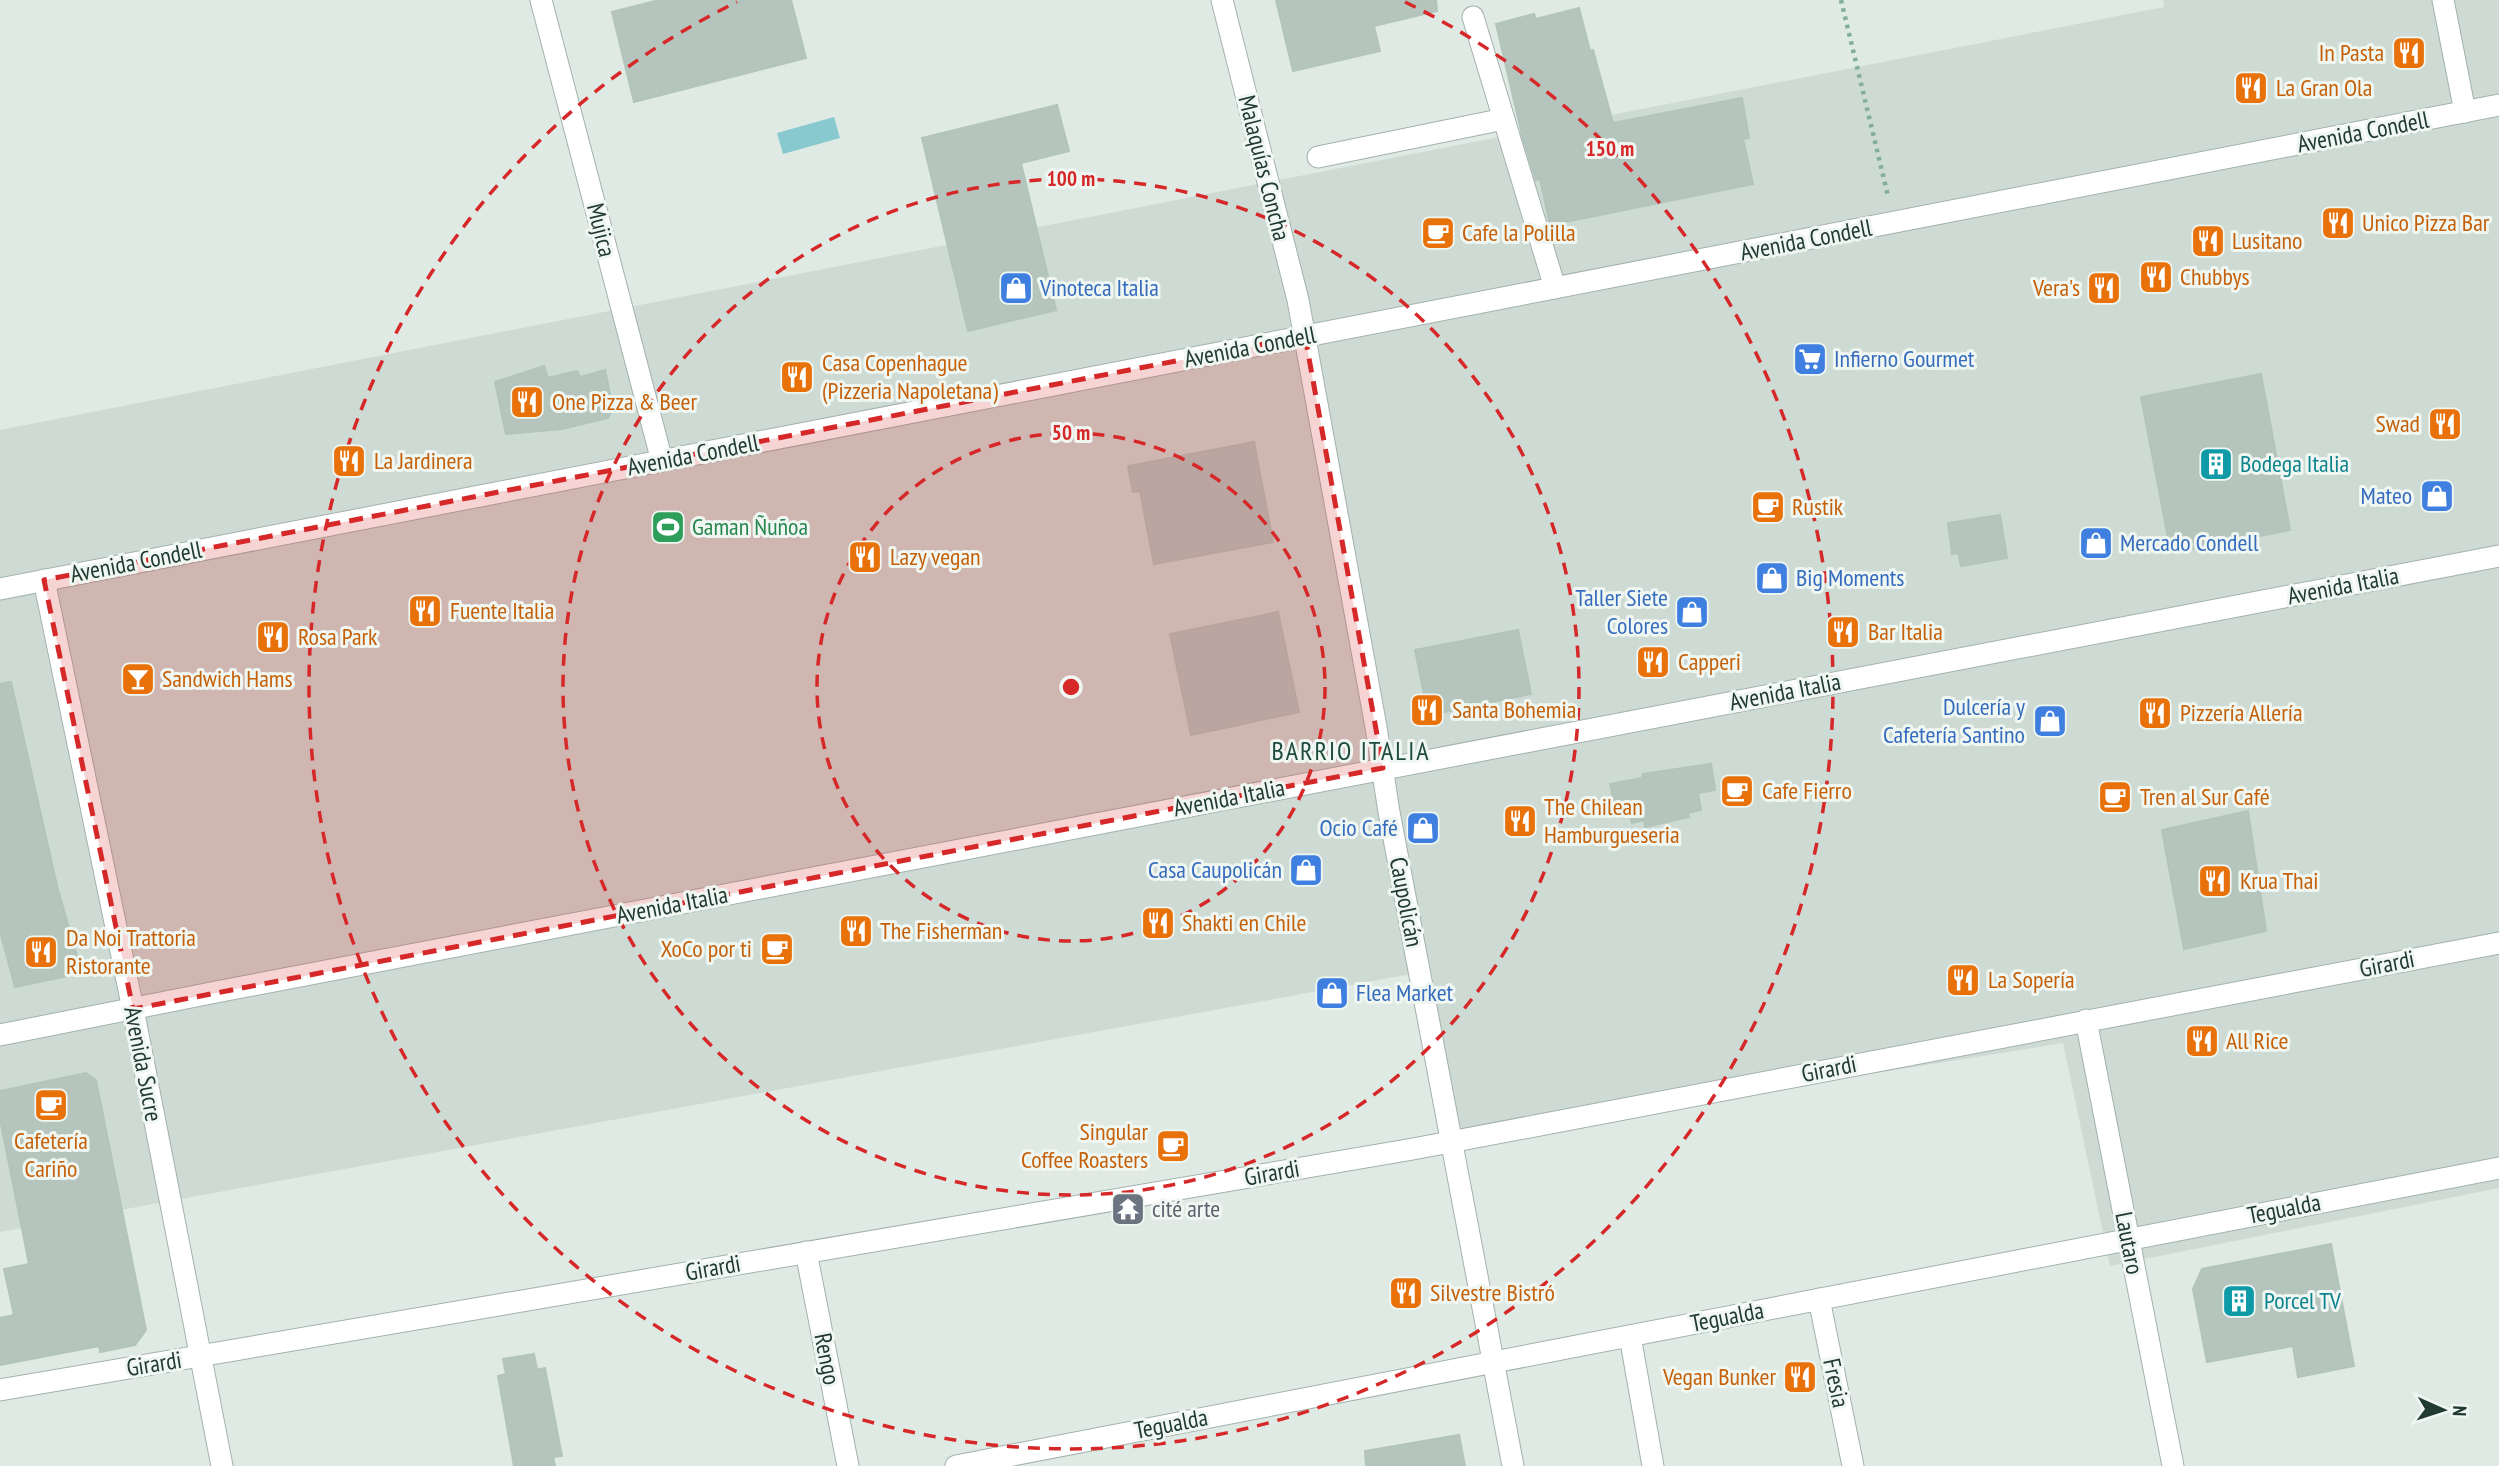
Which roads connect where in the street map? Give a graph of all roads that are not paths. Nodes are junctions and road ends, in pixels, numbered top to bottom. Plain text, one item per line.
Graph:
1 (541, 0) edge
2 (1222, 0) edge
3 (2443, 0) edge
4 (1473, 18) dead end
5 (2499, 106) edge
6 (2465, 112) junction
7 (1504, 119) junction
8 (1318, 157) dead end
9 (1555, 288) junction
10 (1305, 336) junction
11 (662, 461) junction
12 (2499, 556) edge
13 (44, 580) junction
14 (0, 589) edge
15 (1382, 768) junction
16 (2499, 943) edge
17 (133, 1009) junction
18 (2086, 1020) junction
19 (0, 1035) edge
20 (1452, 1141) junction
21 (2499, 1168) edge
22 (2129, 1240) junction
23 (806, 1252) junction
24 (1819, 1300) junction
25 (1630, 1336) junction
26 (201, 1357) junction
27 (1493, 1361) junction
28 (0, 1390) edge
29 (222, 1466) edge
30 (848, 1466) edge
31 (956, 1466) edge
32 (1513, 1466) edge
33 (1653, 1466) edge
34 (1853, 1466) edge
35 (2173, 1466) edge

1 - 11 street, Mujica
2 - 10 street, Malaquías Concha
3 - 6 street
4 - 7 street
5 - 6 street, Avenida Condell
6 - 9 street, Avenida Condell
7 - 8 street
7 - 9 street
9 - 10 street, Avenida Condell
10 - 11 street, Avenida Condell
10 - 15 street, Caupolicán
11 - 13 street, Avenida Condell
12 - 15 street, Avenida Italia
13 - 14 street, Avenida Condell
13 - 17 street, Avenida Sucre
15 - 17 street, Avenida Italia
15 - 20 street, Caupolicán
16 - 18 street, Girardi
17 - 19 street, Avenida Italia
17 - 26 street, Avenida Sucre
18 - 20 street, Girardi
18 - 22 street, Lautaro
20 - 23 street, Girardi
20 - 27 street, Caupolicán
21 - 22 street, Tegualda
22 - 24 street, Tegualda
22 - 35 street, Lautaro
23 - 26 street, Girardi
23 - 30 street, Rengo
24 - 25 street, Tegualda
24 - 34 street, Fresia
25 - 27 street, Tegualda
25 - 33 street
26 - 28 street, Girardi
26 - 29 street, Avenida Sucre
27 - 31 street, Tegualda
27 - 32 street, Caupolicán

